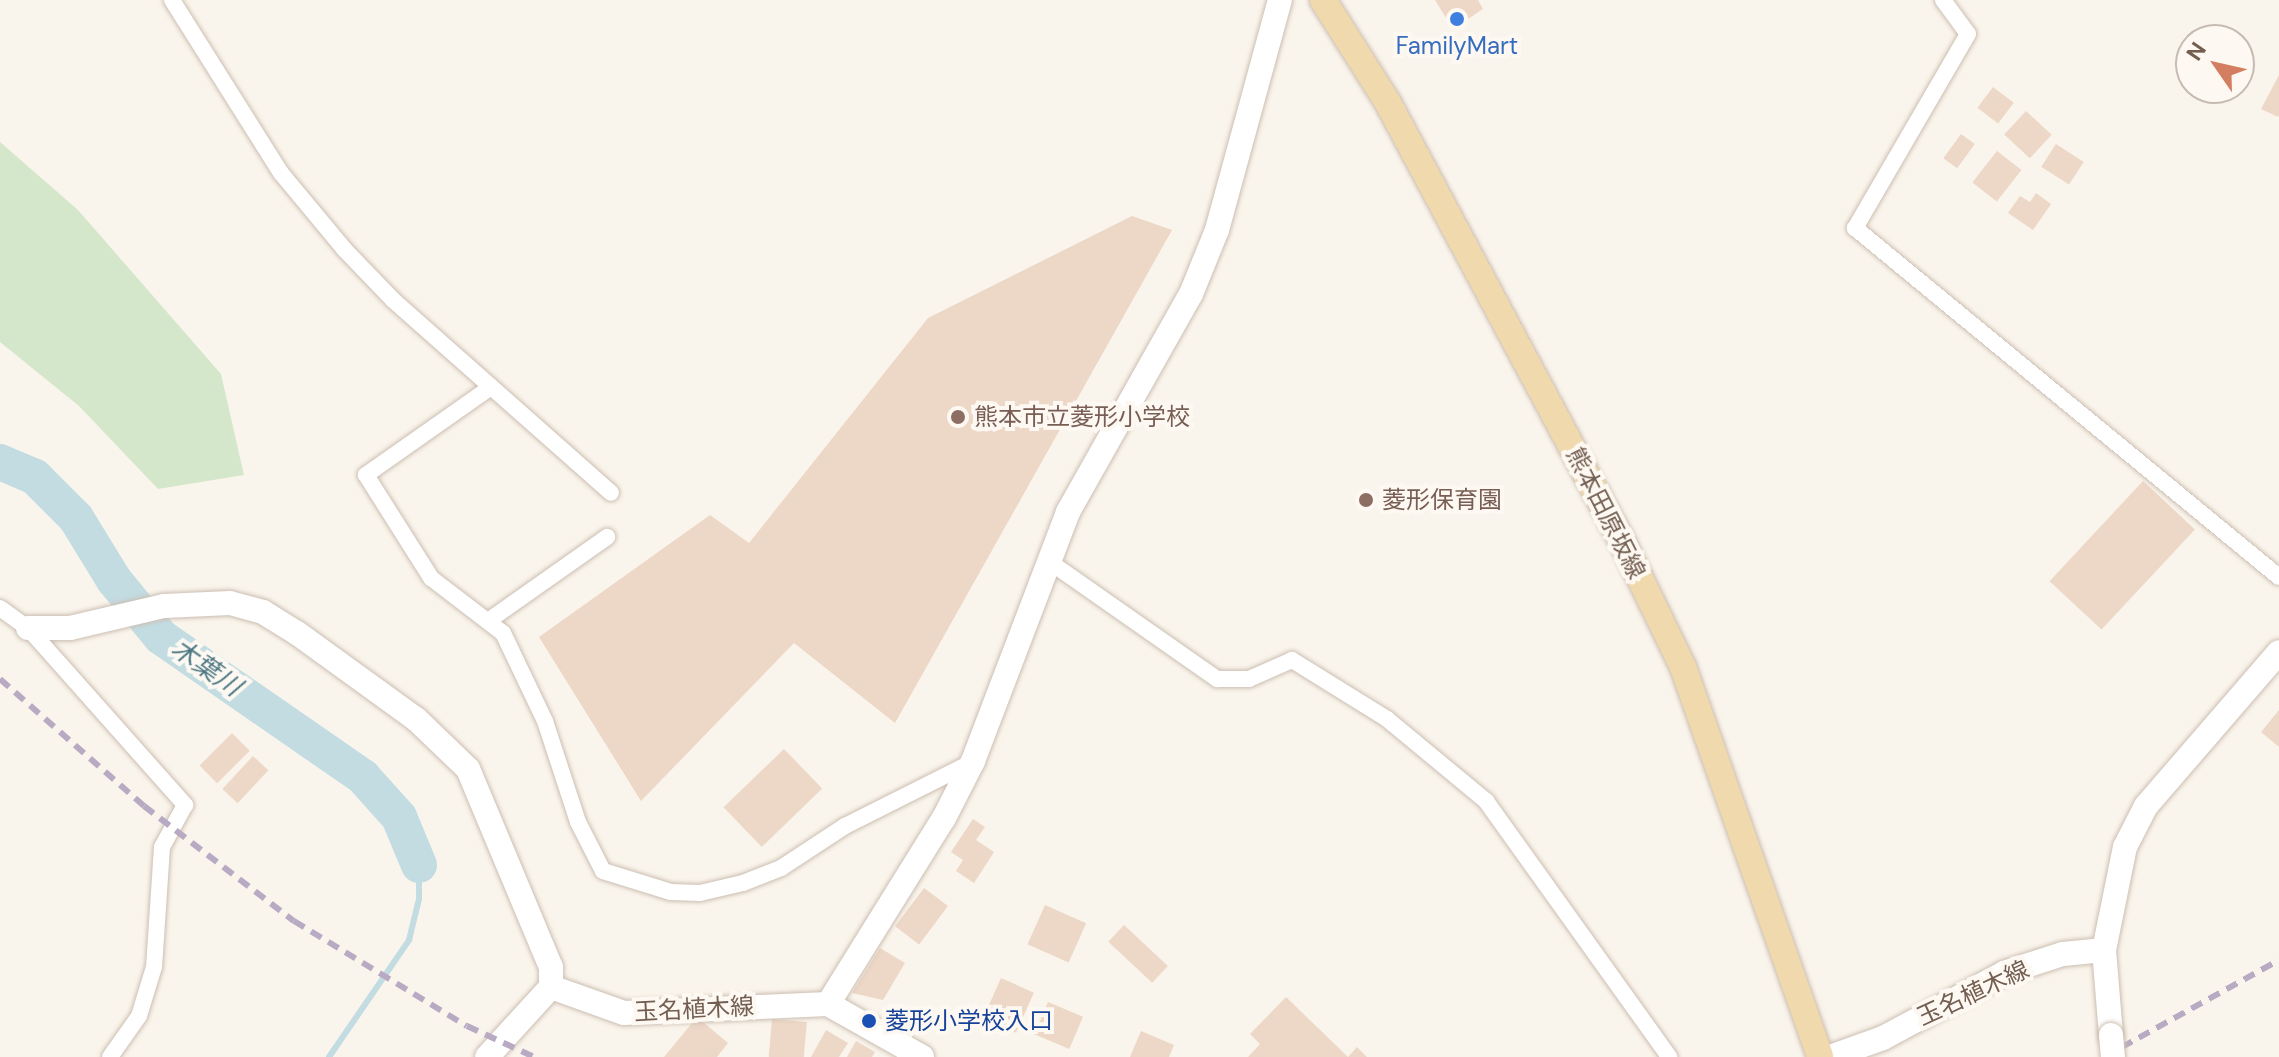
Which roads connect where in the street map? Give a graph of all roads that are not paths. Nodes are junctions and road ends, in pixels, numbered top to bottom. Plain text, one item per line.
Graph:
1 (172, 0) edge
2 (1280, 0) edge
3 (1323, 0) edge
4 (1943, 0) edge
5 (491, 387) junction
6 (611, 493) dead end
7 (607, 537) dead end
8 (1047, 560) junction
9 (2279, 577) edge
10 (0, 608) edge
11 (488, 621) junction
12 (28, 628) junction
13 (2279, 652) edge
14 (973, 761) junction
15 (2104, 950) junction
16 (551, 987) junction
17 (828, 1004) junction
18 (2112, 1046) edge
19 (110, 1057) edge
20 (487, 1057) edge
21 (922, 1057) edge
22 (1669, 1057) edge
23 (1820, 1057) edge
24 (1830, 1057) edge

1 - 5 street
2 - 8 street
3 - 23 main road, 熊本田原坂線
4 - 9 street
5 - 6 street
5 - 11 street
7 - 11 street
8 - 14 street
8 - 22 street
10 - 12 street
11 - 14 street
12 - 16 street
12 - 19 street
13 - 15 street
14 - 17 street
15 - 18 street
15 - 24 street, 玉名植木線
16 - 17 street, 玉名植木線
16 - 20 street
17 - 21 street

